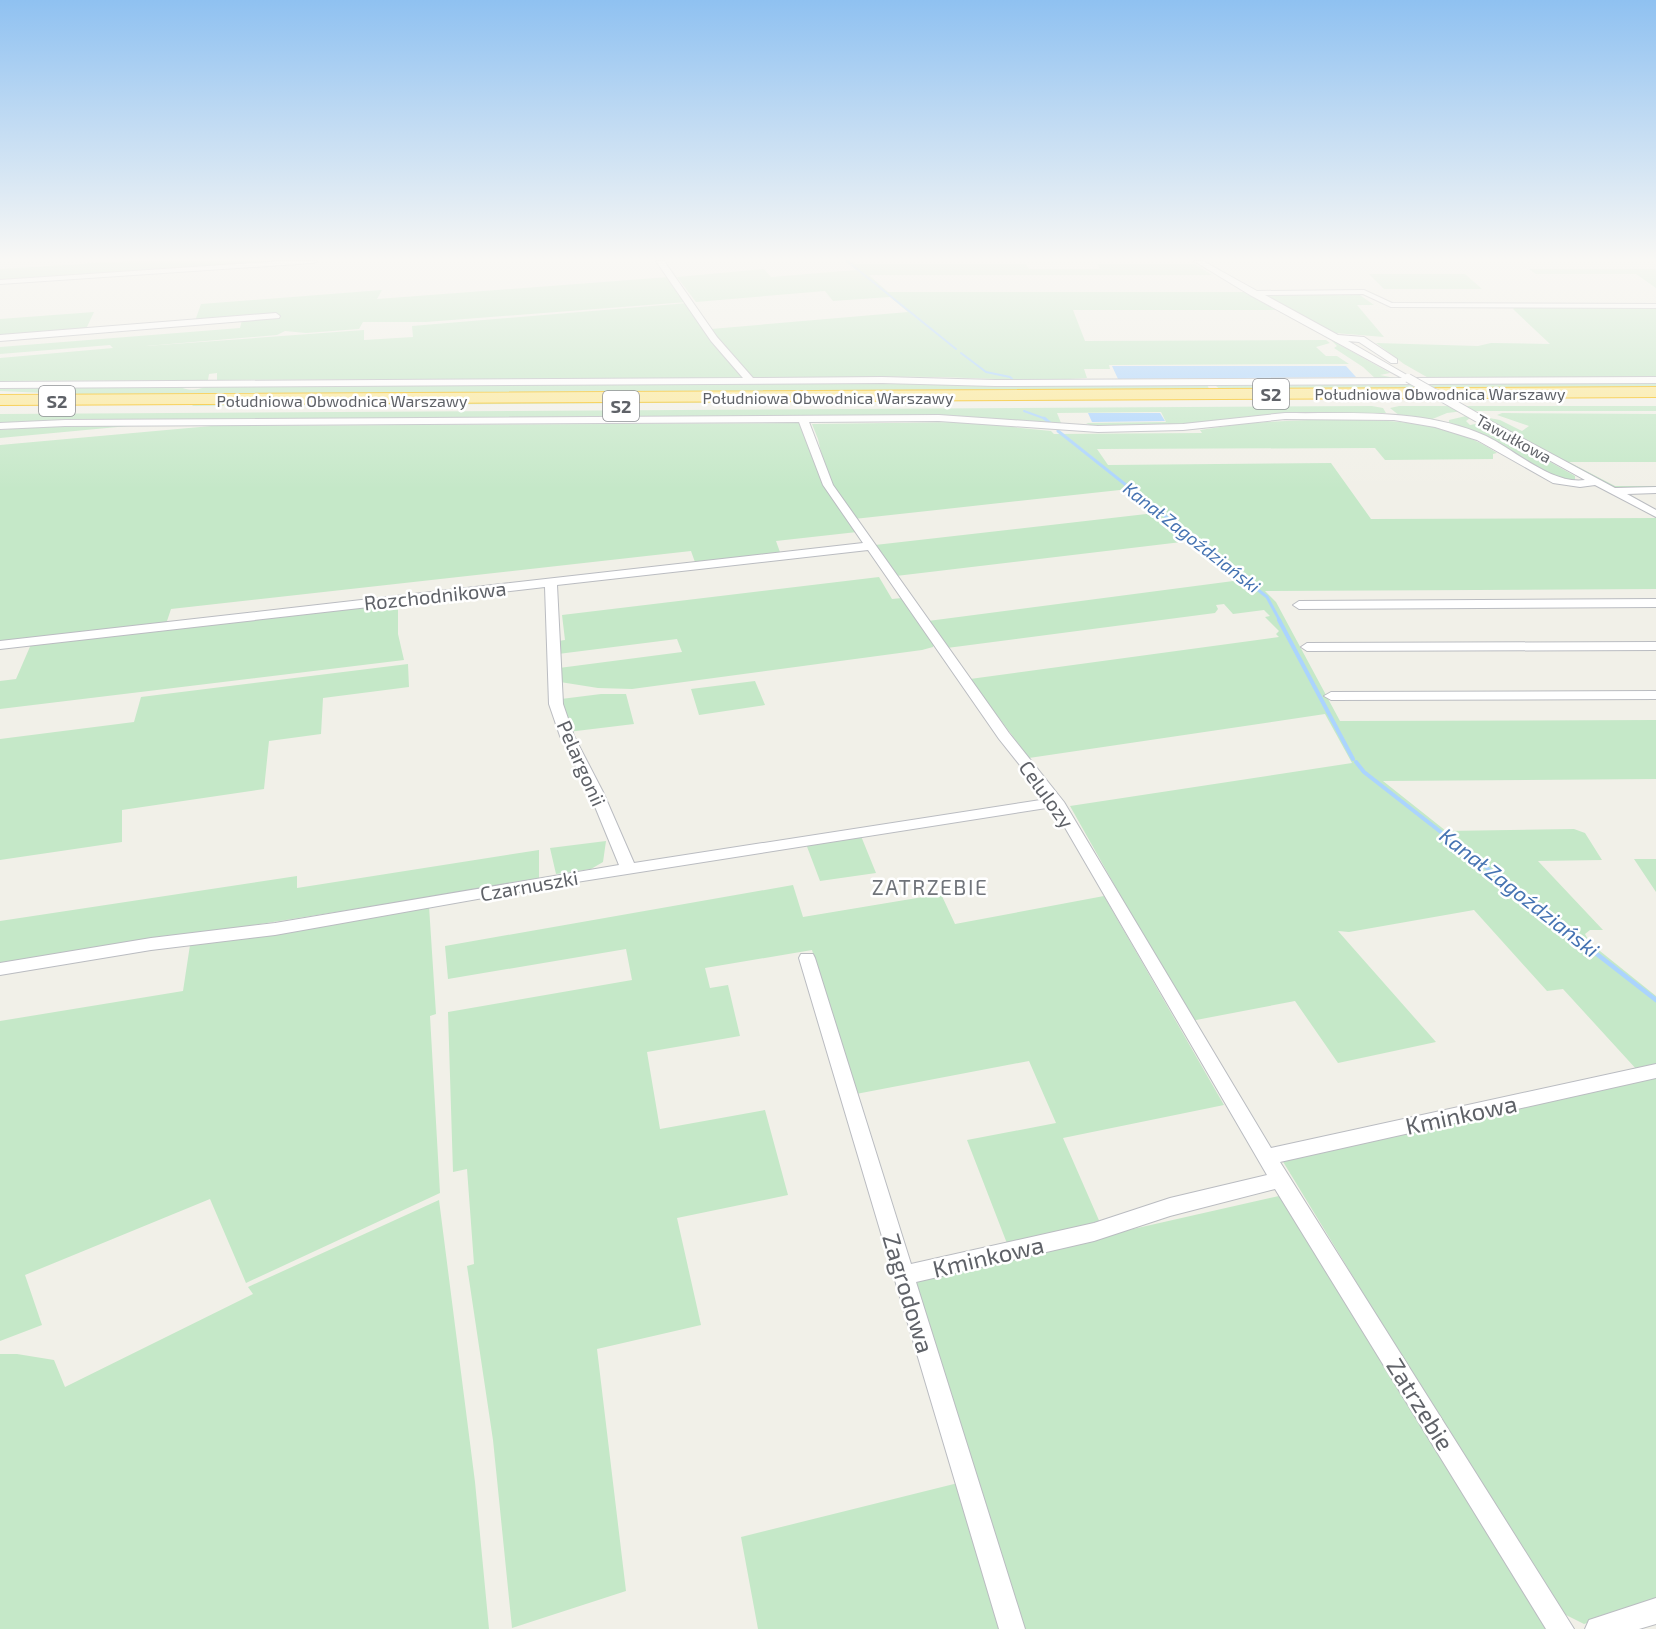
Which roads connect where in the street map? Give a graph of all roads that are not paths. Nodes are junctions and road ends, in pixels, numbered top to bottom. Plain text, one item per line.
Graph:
1 (713, 337) edge
2 (1352, 337) edge
3 (1352, 337) edge
4 (1336, 338) joint
5 (1656, 380) edge
6 (751, 381) junction
7 (1430, 382) junction
8 (0, 385) edge
9 (1656, 392) edge
10 (1656, 401) edge
11 (0, 408) edge
12 (805, 419) junction
13 (1594, 482) junction
14 (1656, 490) edge
15 (1611, 491) junction
16 (1656, 514) edge
17 (871, 546) junction
18 (551, 583) junction
19 (1656, 603) edge
20 (1299, 605) dead end
21 (0, 645) edge
22 (1656, 646) edge
23 (1308, 647) dead end
24 (1656, 695) edge
25 (1331, 696) dead end
26 (1057, 802) junction
27 (628, 868) junction
28 (807, 957) dead end
29 (0, 969) edge
30 (1656, 1071) edge
31 (1266, 1157) junction
32 (1280, 1178) junction
33 (904, 1275) junction
34 (1656, 1611) edge
35 (1012, 1629) edge
36 (1561, 1629) edge
37 (1598, 1629) edge

1 - 6 street
2 - 4 street
3 - 7 street
4 - 13 street, Tawułkowa, bridge
5 - 7 street
6 - 7 street
6 - 8 street
9 - 11 highway, Południowa Obwodnica Warszawy / S2
10 - 11 highway, Południowa Obwodnica Warszawy / S2
11 - 12 street
12 - 13 street
12 - 17 street, Celulozy
13 - 15 street, Tawułkowa
14 - 15 street
15 - 16 street, Tawułkowa
17 - 18 street, Rozchodnikowa
17 - 26 street, Celulozy
18 - 21 street, Rozchodnikowa
18 - 27 street, Pelargonii
19 - 20 street
22 - 23 street
24 - 25 street
26 - 27 street, Czarnuszki
26 - 31 street, Celulozy
27 - 29 street, Czarnuszki
28 - 33 street, Zagrodowa
30 - 31 street, Kminkowa
31 - 32 street, Celulozy
32 - 33 street, Kminkowa
32 - 36 street, Zatrzebie
33 - 35 street, Zagrodowa
34 - 37 street

